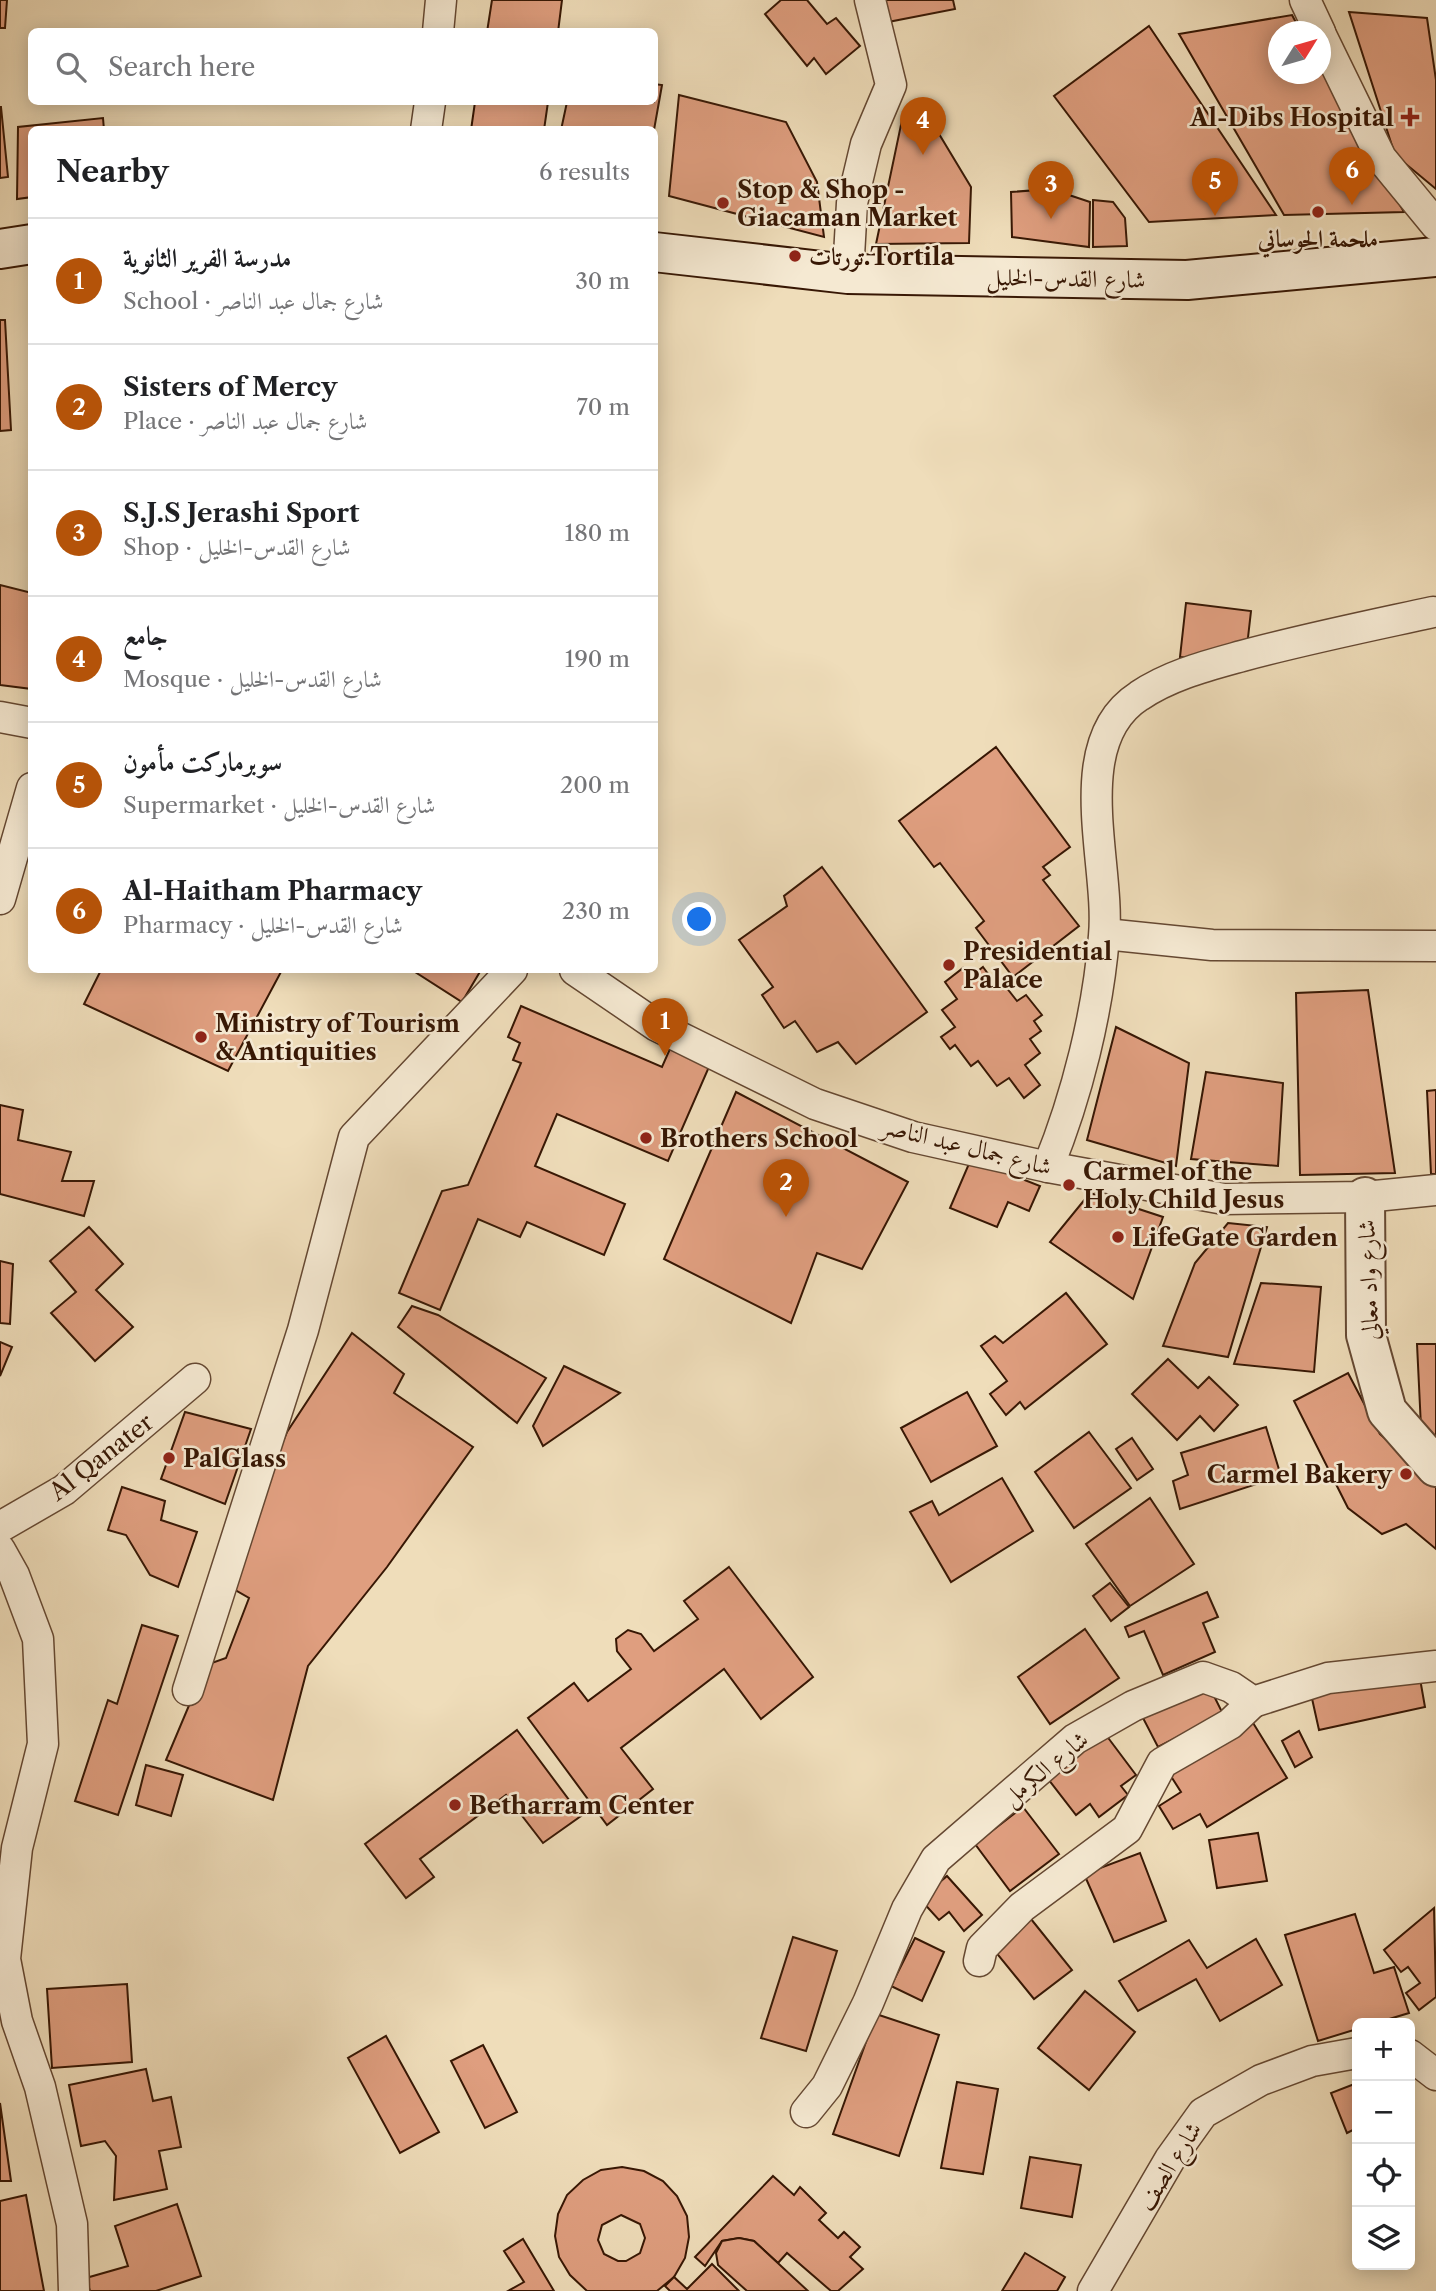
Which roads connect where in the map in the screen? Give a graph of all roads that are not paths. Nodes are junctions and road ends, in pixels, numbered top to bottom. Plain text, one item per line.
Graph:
1 (441, 0) edge
2 (870, 0) edge
3 (1305, 0) edge
4 (1315, 21) edge
5 (438, 28) edge
6 (1331, 55) edge
7 (430, 105) edge
8 (427, 126) edge
9 (1436, 225) edge
10 (28, 245) edge
11 (0, 249) edge
12 (658, 252) edge
13 (1436, 257) edge
14 (848, 274) junction
15 (1435, 615) edge
16 (0, 717) edge
17 (28, 722) edge
18 (28, 802) edge
19 (0, 899) edge
20 (1105, 934) junction
21 (1436, 946) edge
22 (509, 973) edge
23 (579, 973) edge
24 (1048, 1167) junction
25 (1436, 1190) edge
26 (1365, 1197) junction
27 (195, 1379) dead end
28 (1436, 1467) edge
29 (0, 1527) edge
30 (0, 1550) edge
31 (1436, 1665) edge
32 (188, 1690) dead end
33 (1253, 1702) junction
34 (979, 1961) dead end
35 (1352, 2054) edge
36 (1415, 2059) edge
37 (1436, 2075) edge
38 (806, 2112) dead end
39 (74, 2291) edge
40 (1093, 2291) edge

1 - 5 street
2 - 14 street
3 - 4 street
6 - 9 street
7 - 8 street
10 - 11 main road
12 - 14 main road, شارع القدس-الخليل
13 - 14 main road, شارع القدس-الخليل
15 - 20 street
16 - 17 street
18 - 19 street
20 - 21 street
20 - 24 street
22 - 32 street
23 - 24 street, شارع جمال عبد الناصر
24 - 26 street, شارع جمال عبد الناصر
25 - 26 street, شارع جمال عبد الناصر
26 - 28 main road, شارع واد معالي
27 - 29 street, Al Qanater
30 - 39 street
31 - 33 street
33 - 34 street
33 - 38 street, شارع الكرمل
35 - 40 street, شارع الصف
36 - 37 street

